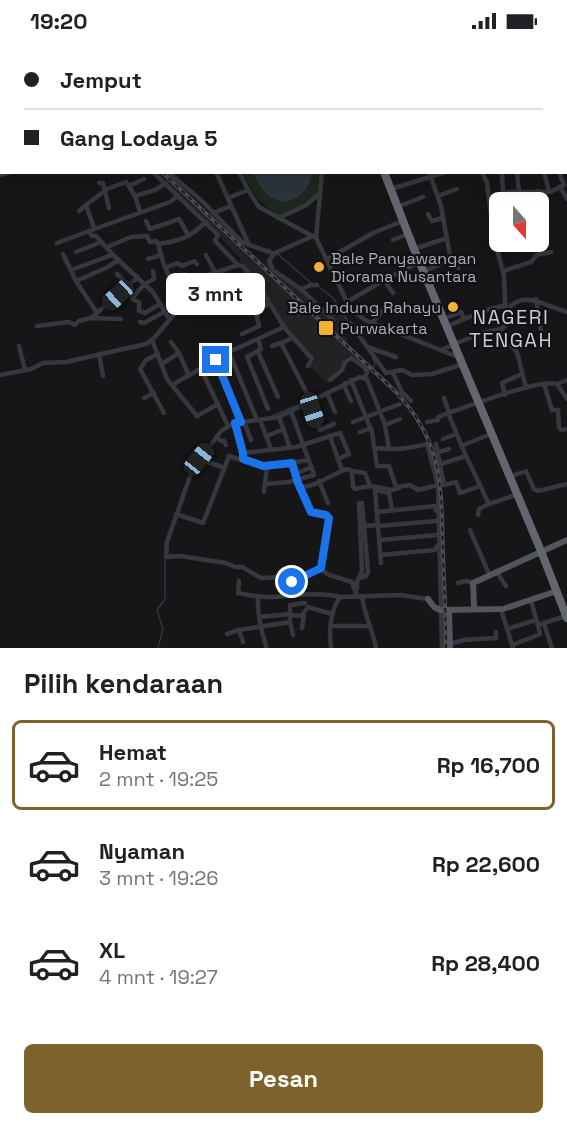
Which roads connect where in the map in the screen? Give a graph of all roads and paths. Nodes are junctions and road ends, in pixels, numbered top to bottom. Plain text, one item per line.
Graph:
1 (170, 174) edge
2 (217, 174) edge
3 (241, 174) edge
4 (322, 174) edge
5 (384, 174) edge
6 (483, 174) edge
7 (502, 174) edge
8 (517, 174) edge
9 (545, 174) edge
10 (561, 174) edge
11 (148, 175) edge
12 (429, 175) edge
13 (99, 183) dead end
14 (166, 183) junction
15 (129, 186) junction
16 (560, 187) junction
17 (457, 189) dead end
18 (248, 190) junction
19 (391, 191) junction
20 (537, 191) joint
21 (549, 191) junction
22 (503, 192) edge
23 (519, 192) joint
24 (107, 194) junction
25 (319, 194) junction
26 (136, 196) junction
27 (178, 196) junction
28 (438, 196) junction
29 (423, 197) dead end
30 (228, 198) junction
31 (489, 198) edge
32 (567, 199) edge
33 (86, 205) junction
34 (231, 206) junction
35 (397, 207) junction
36 (109, 208) dead end
37 (79, 211) dead end
38 (138, 212) junction
39 (213, 213) junction
40 (428, 214) dead end
41 (278, 218) junction
42 (442, 218) junction
43 (146, 221) dead end
44 (403, 221) junction
45 (206, 222) junction
46 (92, 229) junction
47 (408, 234) junction
48 (189, 236) junction
49 (314, 237) junction
50 (447, 238) junction
51 (393, 240) dead end
52 (101, 242) junction
53 (57, 243) dead end
54 (158, 244) junction
55 (249, 245) junction
56 (107, 247) junction
57 (414, 249) junction
58 (76, 252) dead end
59 (498, 252) edge
60 (551, 252) dead end
61 (275, 253) junction
62 (63, 254) dead end
63 (112, 255) junction
64 (161, 255) junction
65 (206, 255) dead end
66 (450, 256) dead end
67 (148, 259) dead end
68 (119, 260) junction
69 (327, 260) junction
70 (155, 262) dead end
71 (420, 262) junction
72 (196, 264) dead end
73 (164, 265) junction
74 (238, 265) junction
75 (458, 268) dead end
76 (71, 270) junction
77 (153, 271) dead end
78 (424, 271) junction
79 (503, 271) junction
80 (213, 273) junction
81 (117, 274) dead end
82 (184, 274) dead end
83 (391, 276) junction
84 (384, 280) junction
85 (76, 281) junction
86 (141, 281) junction
87 (256, 283) junction
88 (395, 283) dead end
89 (129, 285) junction
90 (316, 285) dead end
91 (248, 288) dead end
92 (218, 289) dead end
93 (301, 290) junction
94 (191, 293) junction
95 (393, 293) dead end
96 (536, 300) junction
97 (348, 302) junction
98 (382, 302) dead end
99 (160, 304) junction
100 (270, 304) junction
101 (181, 305) junction
102 (506, 305) junction
103 (393, 306) dead end
104 (385, 308) junction
105 (164, 312) junction
106 (506, 312) junction
107 (567, 312) edge
108 (97, 313) junction
109 (448, 317) dead end
110 (91, 318) junction
111 (121, 319) dead end
112 (169, 319) junction
113 (464, 319) junction
114 (333, 320) dead end
115 (140, 322) dead end
116 (350, 323) dead end
117 (372, 323) junction
118 (37, 326) dead end
119 (284, 327) junction
120 (446, 327) junction
121 (497, 330) junction
122 (242, 334) dead end
123 (292, 338) junction
124 (542, 338) dead end
125 (258, 339) junction
126 (152, 340) junction
127 (171, 342) dead end
128 (281, 343) junction
129 (453, 343) junction
130 (19, 346) dead end
131 (243, 346) junction
132 (272, 346) dead end
133 (367, 347) junction
134 (441, 349) junction
135 (229, 352) junction
136 (258, 352) junction
137 (179, 353) junction
138 (99, 354) junction
139 (158, 354) junction
140 (247, 357) junction
141 (396, 357) dead end
142 (216, 360) junction
143 (462, 361) junction
144 (162, 364) junction
145 (308, 366) dead end
146 (139, 368) junction
147 (201, 369) junction
148 (26, 370) junction
149 (341, 370) junction
150 (393, 373) junction
151 (522, 374) junction
152 (0, 375) edge
153 (103, 376) dead end
154 (189, 376) junction
155 (365, 377) junction
156 (137, 378) dead end
157 (330, 380) dead end
158 (567, 380) edge
159 (347, 382) junction
160 (544, 384) junction
161 (557, 384) junction
162 (172, 385) junction
163 (526, 388) junction
164 (154, 393) junction
165 (327, 393) junction
166 (505, 395) junction
167 (278, 397) dead end
168 (144, 398) dead end
169 (444, 398) dead end
170 (567, 399) edge
171 (310, 400) junction
172 (351, 401) dead end
173 (411, 401) dead end
174 (478, 403) junction
175 (218, 404) junction
176 (400, 404) dead end
177 (268, 409) dead end
178 (291, 411) junction
179 (380, 411) junction
180 (336, 412) dead end
181 (164, 413) dead end
182 (449, 413) junction
183 (366, 416) junction
184 (279, 417) junction
185 (258, 419) junction
186 (400, 419) dead end
187 (242, 421) junction
188 (353, 422) dead end
189 (427, 422) dead end
190 (235, 423) junction
191 (334, 424) dead end
192 (228, 425) junction
193 (385, 425) junction
194 (371, 428) junction
195 (284, 429) junction
196 (567, 429) edge
197 (360, 432) dead end
198 (456, 434) junction
199 (491, 434) junction
200 (267, 436) junction
201 (330, 436) junction
202 (216, 437) junction
203 (443, 439) dead end
204 (251, 440) dead end
205 (436, 444) dead end
206 (226, 445) dead end
207 (303, 445) junction
208 (461, 446) junction
209 (290, 448) junction
210 (375, 448) junction
211 (271, 449) junction
212 (389, 449) junction
213 (449, 449) dead end
214 (439, 452) junction
215 (243, 453) junction
216 (466, 456) junction
217 (199, 459) junction
218 (243, 459) junction
219 (338, 459) junction
220 (309, 460) junction
221 (292, 463) junction
222 (441, 464) junction
223 (267, 467) junction
224 (312, 467) junction
225 (225, 468) junction
226 (342, 470) junction
227 (352, 471) junction
228 (295, 474) junction
229 (509, 477) junction
230 (297, 480) junction
231 (319, 481) junction
232 (266, 484) junction
233 (567, 484) edge
234 (438, 485) junction
235 (370, 486) junction
236 (480, 486) junction
237 (402, 487) junction
238 (300, 488) junction
239 (264, 492) dead end
240 (516, 495) junction
241 (328, 503) dead end
242 (489, 504) junction
243 (392, 510) junction
244 (377, 512) junction
245 (176, 514) junction
246 (478, 515) dead end
247 (436, 521) junction
248 (378, 526) junction
249 (470, 530) dead end
250 (437, 535) junction
251 (380, 540) junction
252 (567, 541) edge
253 (542, 550) junction
254 (380, 555) junction
255 (381, 563) dead end
256 (321, 568) junction
257 (496, 571) junction
258 (489, 574) junction
259 (239, 580) dead end
260 (458, 583) dead end
261 (473, 583) junction
262 (506, 586) dead end
263 (557, 591) junction
264 (360, 596) junction
265 (258, 597) junction
266 (340, 597) junction
267 (428, 599) joint
268 (531, 601) junction
269 (305, 603) dead end
270 (475, 609) junction
271 (501, 609) junction
272 (444, 610) junction
273 (332, 614) junction
274 (290, 615) junction
275 (302, 615) junction
276 (259, 617) junction
277 (567, 617) edge
278 (290, 621) junction
279 (539, 623) junction
280 (260, 625) junction
281 (330, 626) junction
282 (369, 626) junction
283 (302, 628) dead end
284 (507, 628) junction
285 (239, 630) junction
286 (496, 632) dead end
287 (227, 634) dead end
288 (293, 635) dead end
289 (243, 642) dead end
290 (266, 646) dead end
291 (450, 646) edge
292 (513, 646) edge
293 (331, 648) edge
294 (376, 648) edge
295 (442, 648) edge
296 (552, 648) edge

1 - 39 street
2 - 30 street
3 - 18 street
4 - 25 street
5 - 19 highway
6 - 31 street
7 - 22 street
8 - 23 street
9 - 21 street
10 - 16 street
11 - 14 street
11 - 15 street
12 - 19 street
12 - 28 street
13 - 24 street
14 - 26 street
14 - 27 street
15 - 24 street
15 - 26 street
16 - 21 street
16 - 32 street
17 - 28 street
18 - 30 street
18 - 41 street
19 - 35 highway
20 - 21 street
20 - 23 street
24 - 33 street
24 - 36 street
25 - 41 street
25 - 49 street
26 - 38 street
27 - 38 street
27 - 45 street
28 - 42 street
29 - 35 street
30 - 34 street
33 - 37 street
33 - 46 street
34 - 39 street
34 - 55 street
35 - 44 highway
38 - 46 street
39 - 55 street
40 - 42 street
41 - 49 street
42 - 50 street
43 - 48 street
44 - 47 highway
44 - 69 street
45 - 48 street
45 - 74 street
46 - 52 street
46 - 53 street
47 - 51 street
47 - 57 highway
48 - 54 street
49 - 61 street
49 - 69 street
50 - 57 street
50 - 66 street
52 - 56 street
52 - 58 street
54 - 56 street
54 - 64 street
55 - 61 street
56 - 63 street
57 - 71 highway
59 - 79 street
60 - 79 street
61 - 93 street
62 - 76 street
63 - 68 street
63 - 76 street
64 - 67 street
64 - 73 street
65 - 80 street
68 - 85 street
68 - 86 street
69 - 97 street
70 - 73 street
71 - 78 highway
71 - 83 street
72 - 73 street
73 - 101 street
74 - 80 street
74 - 87 street
75 - 78 street
76 - 85 street
77 - 86 street
78 - 120 highway
79 - 102 street
80 - 92 street
80 - 94 street
81 - 89 street
82 - 94 street
83 - 84 street
83 - 88 street
84 - 95 street
84 - 97 street
85 - 108 street
86 - 89 street
86 - 99 street
86 - 99 street
87 - 91 street
87 - 100 street
89 - 108 street
90 - 93 street
93 - 114 street
94 - 101 street
96 - 106 street
96 - 107 street
96 - 124 street
97 - 117 street
98 - 104 street
99 - 105 street
100 - 119 street
100 - 122 street
101 - 112 street
102 - 106 street
102 - 113 street
103 - 104 street
104 - 117 street
105 - 112 street
105 - 115 street
106 - 121 street
108 - 110 street
109 - 113 street
110 - 111 street
110 - 118 street
112 - 126 street
113 - 120 street
116 - 133 street
117 - 134 street
119 - 123 street
119 - 125 street
120 - 129 highway
121 - 129 street
121 - 151 street
123 - 128 street
123 - 145 street
125 - 131 street
125 - 136 street
126 - 138 street
126 - 139 street
127 - 137 street
128 - 132 street
128 - 171 street
129 - 134 street
129 - 143 highway
130 - 148 street
131 - 135 street
131 - 140 street
133 - 141 street
133 - 150 street
134 - 143 street
135 - 142 street
135 - 185 street
136 - 140 street
136 - 167 street
137 - 144 street
137 - 154 street
138 - 148 street
138 - 153 street
139 - 144 street
139 - 146 street
140 - 177 street
142 - 147 street
142 - 187 street
143 - 150 street
143 - 174 highway
144 - 162 street
146 - 156 street
146 - 164 street
147 - 154 street
147 - 175 street
148 - 152 street
149 - 155 street
149 - 157 street
149 - 159 street
150 - 173 street
151 - 163 street
151 - 166 street
154 - 162 street
155 - 159 street
155 - 179 street
158 - 161 street
159 - 165 street
159 - 172 street
159 - 183 street
160 - 161 street
160 - 163 street
160 - 196 street
161 - 170 street
162 - 175 street
163 - 166 street
164 - 168 street
164 - 181 street
165 - 171 street
165 - 180 street
166 - 174 street
169 - 182 street
171 - 178 street
171 - 191 street
174 - 182 street
174 - 199 highway
175 - 192 street
176 - 179 street
178 - 184 street
178 - 207 street
179 - 183 street
179 - 193 street
182 - 189 street
182 - 198 street
183 - 188 street
183 - 194 street
184 - 185 street
184 - 195 street
185 - 187 street
185 - 200 street
186 - 193 street
187 - 190 street
187 - 204 street
190 - 192 street
190 - 215 street
192 - 202 street
193 - 212 street
194 - 197 street
194 - 210 street
195 - 200 street
195 - 209 street
198 - 203 street
198 - 208 street
199 - 208 street
199 - 229 highway
200 - 211 street
201 - 207 street
201 - 219 street
201 - 219 street
202 - 206 street
202 - 217 street
205 - 214 street
207 - 209 street
207 - 220 street
208 - 216 street
209 - 211 street
210 - 212 street
210 - 237 street
211 - 215 street
212 - 234 street
213 - 214 street
214 - 222 street
215 - 218 street
216 - 222 street
216 - 236 street
217 - 225 street
217 - 245 street
218 - 223 street
218 - 225 street
219 - 226 street
220 - 221 street
220 - 224 street
221 - 223 street
221 - 228 street
222 - 236 street
223 - 232 street
224 - 228 street
224 - 230 street
225 - 245 street
226 - 227 street
226 - 231 street
227 - 235 street
227 - 235 street
228 - 230 street
229 - 233 street
229 - 240 highway
230 - 232 street
230 - 238 street
231 - 238 street
231 - 241 street
232 - 239 street
234 - 237 street
234 - 272 street
235 - 237 street
236 - 242 street
238 - 256 street
240 - 242 street
240 - 253 highway
242 - 246 street
243 - 244 street
243 - 244 street
243 - 247 street
244 - 248 street
245 - 256 street
247 - 248 street
247 - 250 street
248 - 251 street
248 - 264 street
249 - 258 street
250 - 251 street
250 - 254 street
251 - 254 street
252 - 253 main road
253 - 257 main road
253 - 263 highway
254 - 255 street
256 - 264 street
257 - 258 main road
257 - 262 street
258 - 261 main road
259 - 265 street
260 - 261 street
261 - 270 main road
263 - 268 main road
263 - 277 highway
264 - 266 street
264 - 267 street
264 - 282 street
265 - 266 street
265 - 276 street
266 - 273 street
267 - 272 main road
268 - 271 main road
268 - 279 street
269 - 274 street
270 - 271 main road
270 - 272 main road
271 - 284 street
272 - 291 main road
272 - 295 street
273 - 275 street
273 - 281 street
274 - 275 street
274 - 276 street
274 - 278 street
275 - 283 street
276 - 280 street
277 - 279 street
278 - 280 street
278 - 288 street
279 - 284 street
279 - 292 street
279 - 296 street
280 - 285 street
280 - 290 street
281 - 282 street
281 - 293 street
282 - 294 street
284 - 292 street
285 - 287 street
285 - 289 street
286 - 291 street

